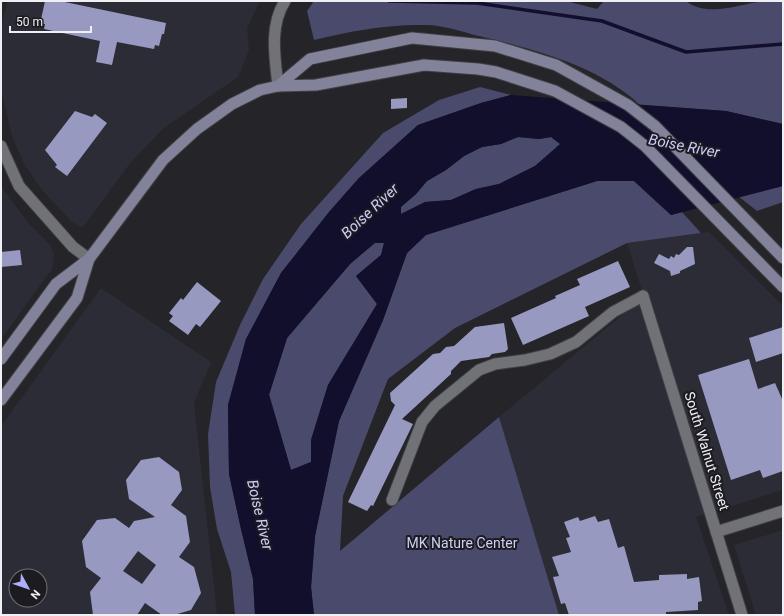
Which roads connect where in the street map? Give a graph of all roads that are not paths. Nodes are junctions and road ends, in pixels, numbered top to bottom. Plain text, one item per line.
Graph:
1 (285, 1) edge
2 (278, 86) junction
3 (1, 146) edge
4 (783, 258) edge
5 (89, 259) junction
6 (783, 286) edge
7 (1, 359) edge
8 (1, 400) edge
9 (392, 500) dead end
10 (783, 511) edge
11 (716, 532) junction
12 (742, 615) edge

1 - 2 street
2 - 4 main road
2 - 5 main road
2 - 6 main road
3 - 5 street
5 - 7 main road
5 - 8 main road
9 - 11 street, South Walnut Street
10 - 11 street
11 - 12 street, South Walnut Street

